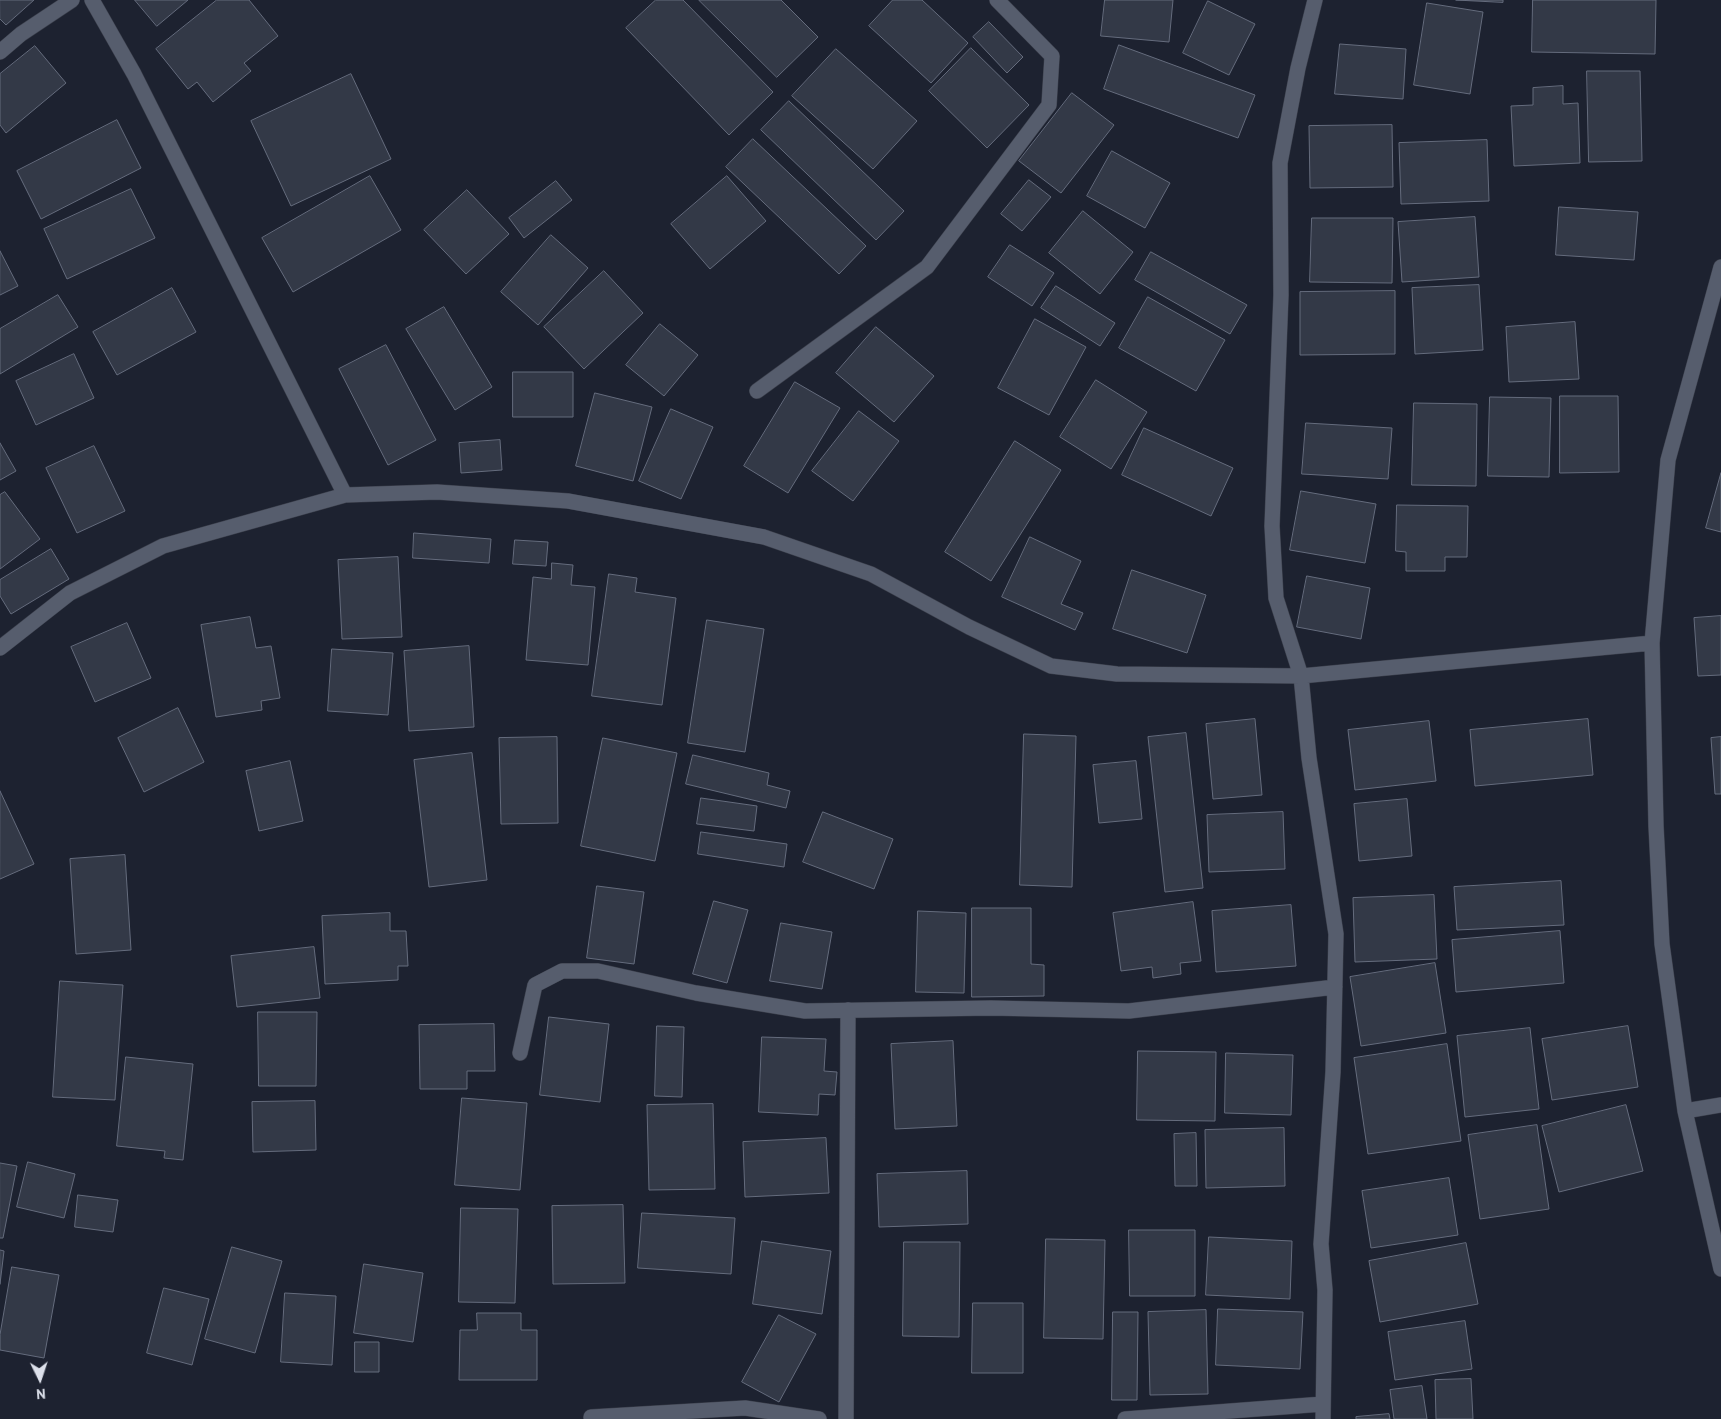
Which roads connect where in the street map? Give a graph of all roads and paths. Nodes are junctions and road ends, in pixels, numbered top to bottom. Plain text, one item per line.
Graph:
1 (72, 0) edge
2 (92, 0) edge
3 (997, 0) edge
4 (1314, 0) edge
5 (0, 52) edge
6 (1721, 267) edge
7 (757, 391) dead end
8 (345, 495) junction
9 (1652, 643) junction
10 (0, 648) edge
11 (1301, 676) junction
12 (1335, 987) junction
13 (848, 1010) junction
14 (520, 1053) dead end
15 (1721, 1104) edge
16 (1685, 1111) junction
17 (1721, 1269) edge
18 (1323, 1411) edge
19 (591, 1417) dead end
20 (819, 1419) edge
21 (846, 1419) edge
22 (1125, 1419) edge

1 - 5 street
2 - 8 street
3 - 7 street
4 - 11 street
6 - 9 street
8 - 10 street
8 - 11 street
9 - 11 street
9 - 16 street
11 - 12 street
12 - 13 street
12 - 18 street
13 - 14 street
13 - 21 street
15 - 16 street
16 - 17 street
18 - 22 street
19 - 20 street

